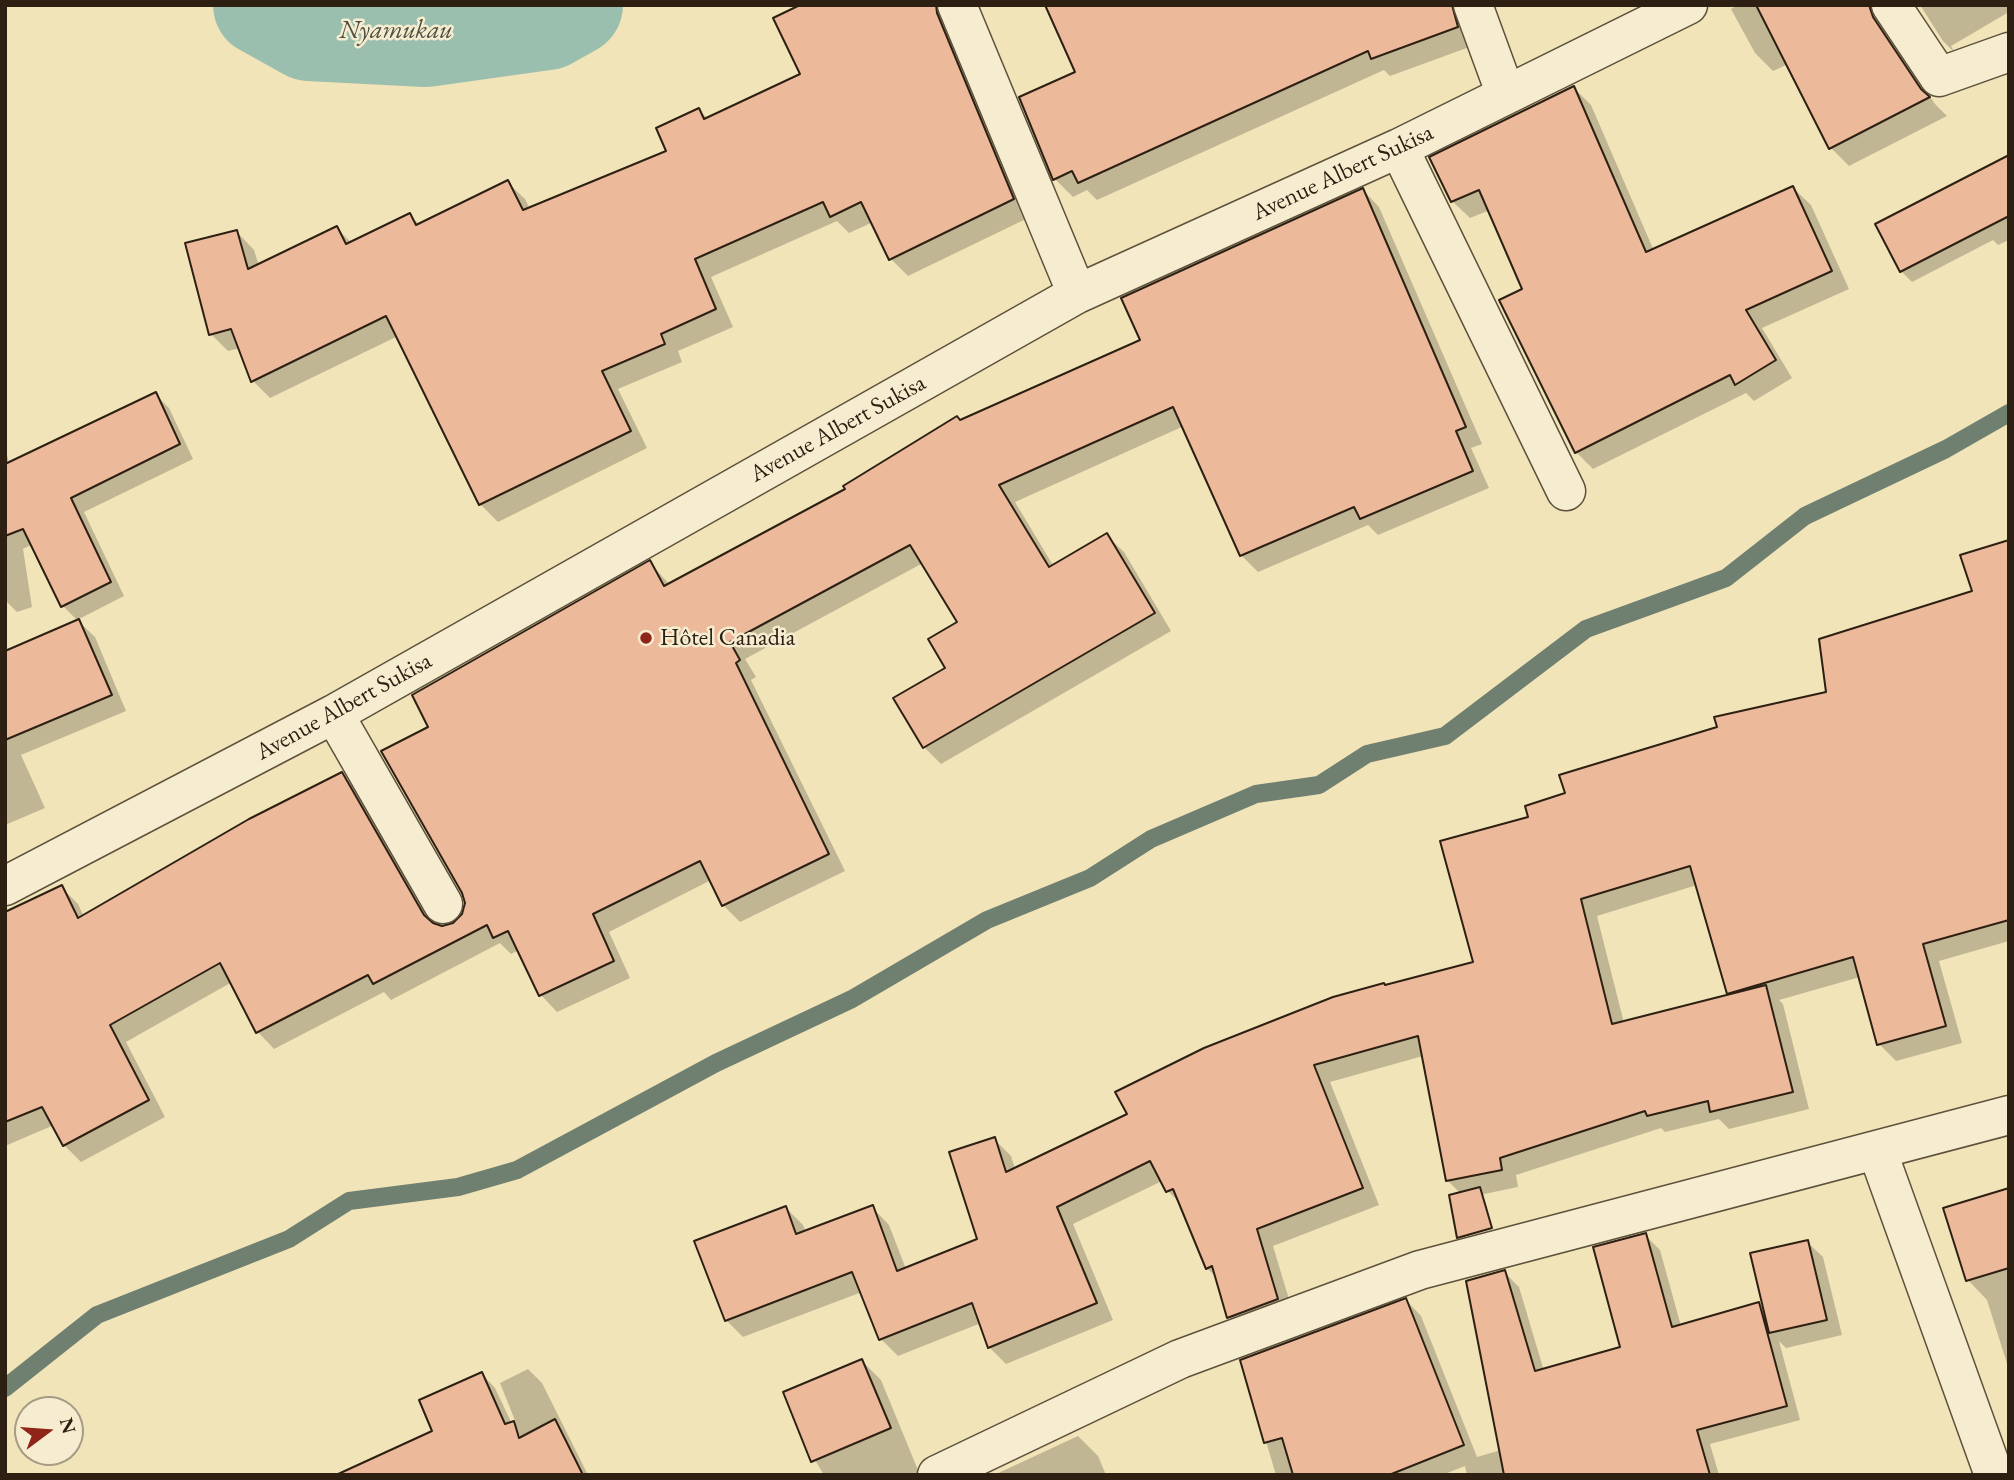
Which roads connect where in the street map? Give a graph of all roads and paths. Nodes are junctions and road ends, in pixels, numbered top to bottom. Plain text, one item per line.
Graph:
1 (957, 5) edge
2 (1473, 5) edge
3 (1688, 5) edge
4 (1891, 5) edge
5 (2009, 52) edge
6 (1506, 95) junction
7 (1399, 148) junction
8 (1077, 294) junction
9 (1566, 491) dead end
10 (334, 714) junction
11 (5, 886) edge
12 (443, 904) dead end
13 (2009, 1115) edge
14 (1877, 1150) junction
15 (937, 1475) edge
16 (1994, 1475) edge

1 - 8 street
2 - 6 street
3 - 6 street, Avenue Albert Sukisa
4 - 5 street
6 - 7 street, Avenue Albert Sukisa
7 - 8 street, Avenue Albert Sukisa
7 - 9 street
8 - 10 street, Avenue Albert Sukisa
10 - 11 street, Avenue Albert Sukisa
10 - 12 street
13 - 14 street
14 - 15 street
14 - 16 street

